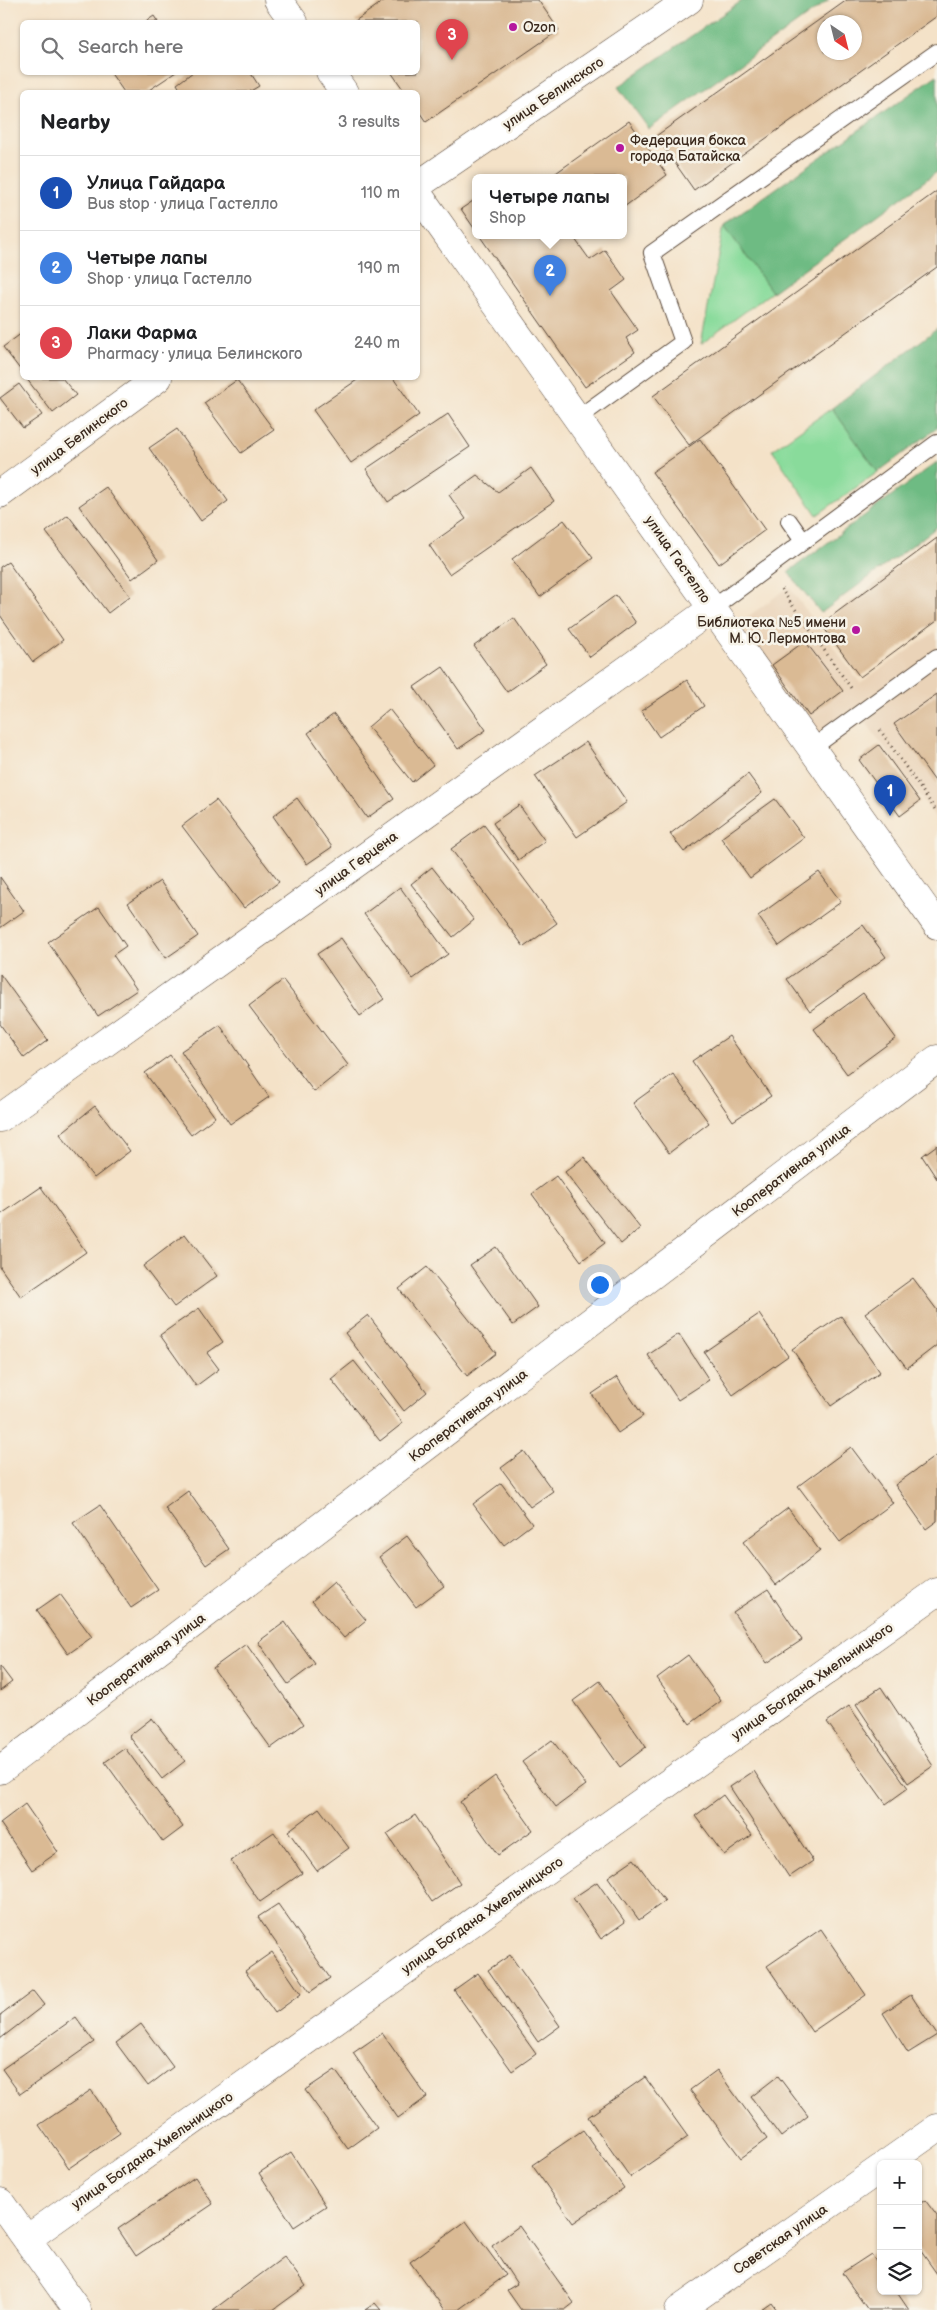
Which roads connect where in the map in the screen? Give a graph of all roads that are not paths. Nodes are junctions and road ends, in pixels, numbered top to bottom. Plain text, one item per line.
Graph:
1 (278, 0) edge
2 (689, 0) edge
3 (293, 20) edge
4 (937, 52) edge
5 (332, 75) edge
6 (343, 90) edge
7 (420, 184) edge
8 (420, 197) edge
9 (155, 380) edge
10 (578, 418) junction
11 (937, 443) edge
12 (0, 494) edge
13 (789, 521) dead end
14 (803, 541) junction
15 (713, 608) junction
16 (937, 657) edge
17 (812, 748) junction
18 (937, 925) edge
19 (937, 1060) edge
20 (0, 1118) edge
21 (937, 1592) edge
22 (0, 1770) edge
23 (937, 2128) edge
24 (892, 2160) edge
25 (877, 2171) edge
26 (0, 2202) edge
27 (27, 2239) junction
28 (77, 2310) edge
29 (679, 2310) edge

1 - 3 street
2 - 7 street, улица Белинского
4 - 10 lane
5 - 6 street
8 - 10 street, улица Гастелло
9 - 12 street, улица Белинского
10 - 15 street, улица Гастелло
11 - 14 lane
13 - 14 lane
14 - 15 lane
15 - 17 street, улица Гастелло
15 - 20 street, улица Герцена
16 - 17 lane
17 - 18 street, улица Гастелло
19 - 22 street, Кооперативная улица
21 - 27 street, улица Богдана Хмельницкого
23 - 24 street
25 - 29 street, Советская улица
26 - 27 street
27 - 28 street

